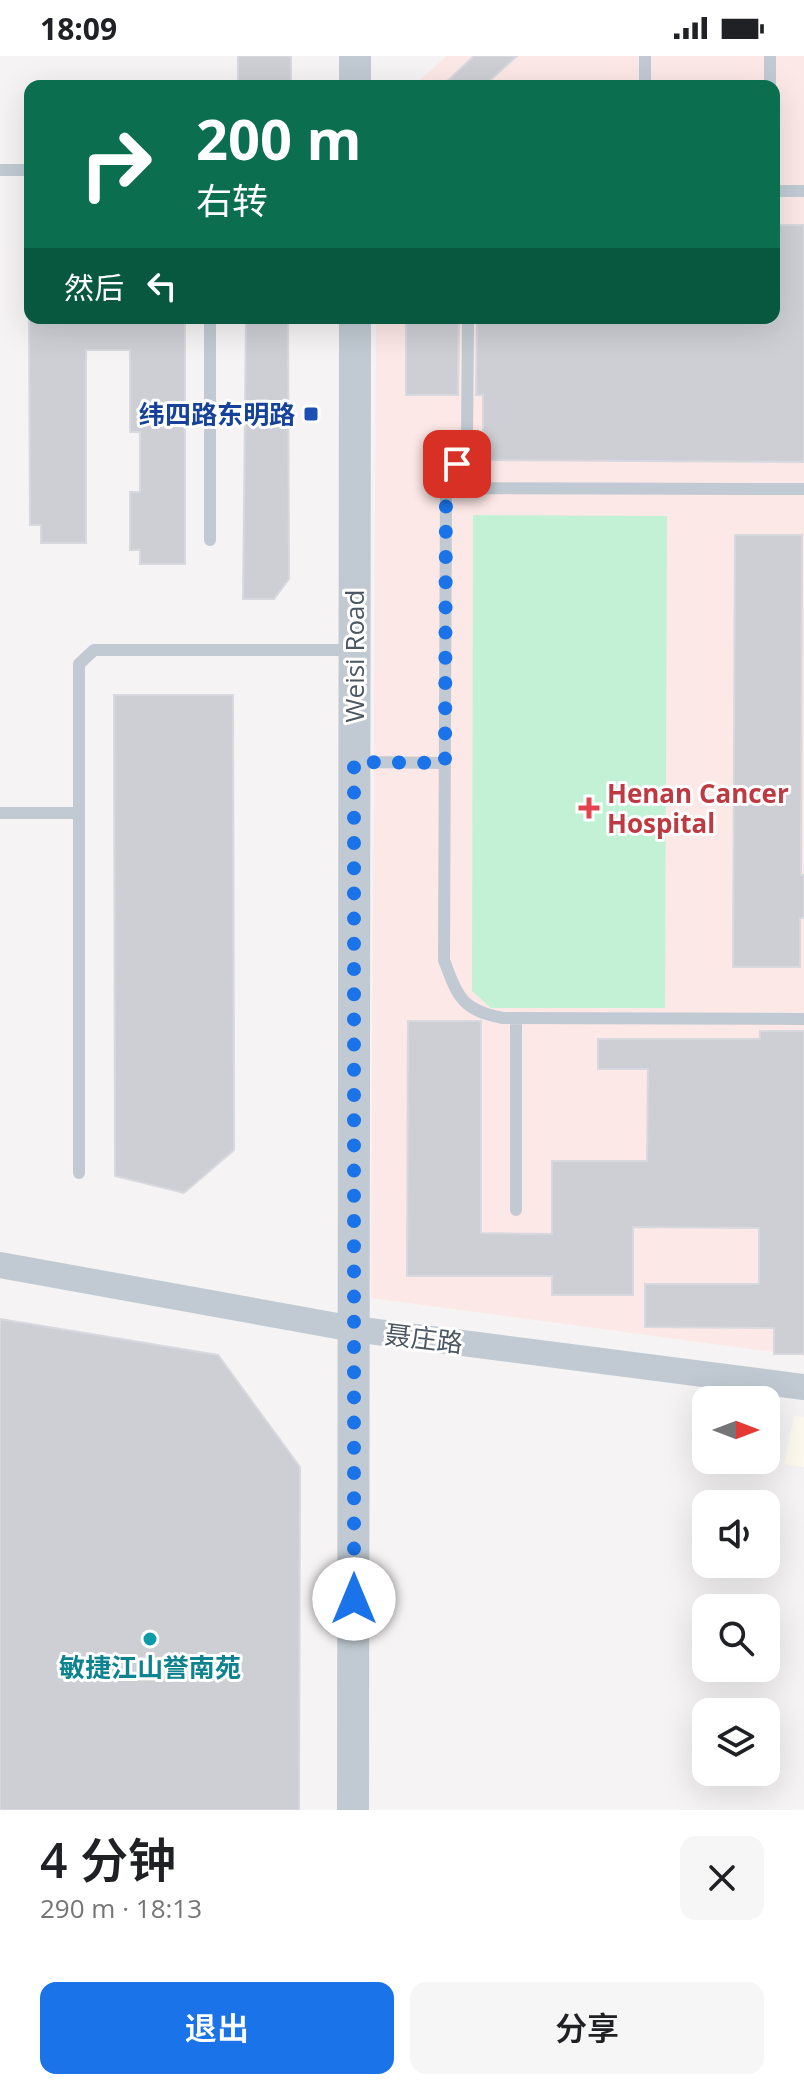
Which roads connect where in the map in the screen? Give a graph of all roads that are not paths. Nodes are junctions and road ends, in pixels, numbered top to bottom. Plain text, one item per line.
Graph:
1 (355, 56) edge
2 (645, 56) edge
3 (770, 56) edge
4 (355, 80) edge
5 (645, 80) edge
6 (770, 80) edge
7 (0, 170) edge
8 (24, 170) edge
9 (780, 191) edge
10 (804, 191) edge
11 (210, 324) edge
12 (355, 324) edge
13 (468, 324) edge
14 (446, 488) junction
15 (804, 489) edge
16 (210, 540) dead end
17 (354, 650) junction
18 (354, 762) junction
19 (445, 763) junction
20 (0, 813) edge
21 (79, 813) junction
22 (516, 1018) junction
23 (804, 1019) edge
24 (79, 1173) dead end
25 (516, 1210) dead end
26 (0, 1265) edge
27 (354, 1329) junction
28 (804, 1387) edge
29 (353, 1810) edge

1 - 4 street
2 - 5 lane
3 - 6 lane
7 - 8 lane
9 - 10 lane
11 - 16 lane
12 - 17 street, Weisi Road
13 - 14 lane
14 - 15 lane
14 - 19 lane
17 - 18 street, Weisi Road
17 - 21 lane
18 - 19 lane
18 - 27 street, Weisi Road
19 - 22 lane
20 - 21 lane
21 - 24 lane
22 - 23 lane
22 - 25 lane
26 - 27 street, 聂庄路
27 - 28 street, 聂庄路
27 - 29 street, Weisi Road

